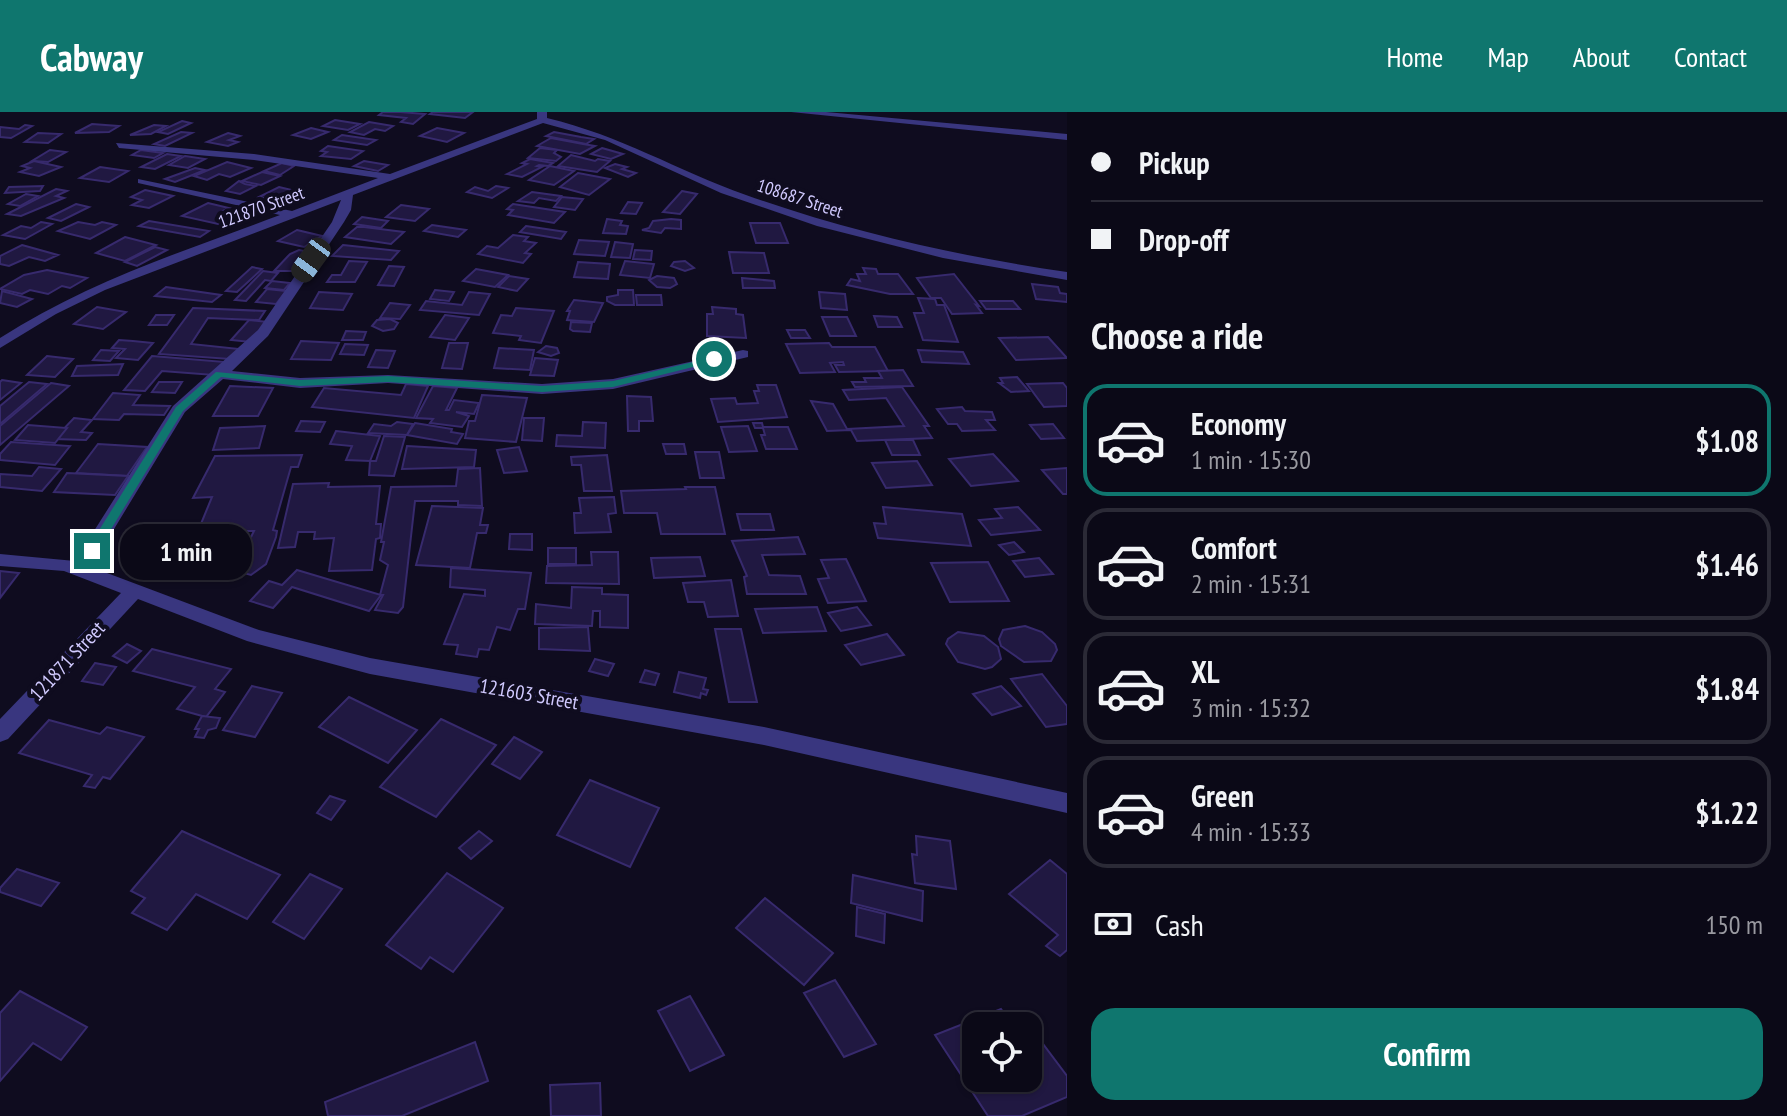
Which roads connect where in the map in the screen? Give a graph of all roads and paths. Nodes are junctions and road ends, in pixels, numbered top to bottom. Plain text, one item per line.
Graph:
1 (796, 112) edge
2 (542, 116) edge
3 (1067, 137) edge
4 (119, 145) dead end
5 (389, 177) junction
6 (142, 181) dead end
7 (348, 194) junction
8 (291, 214) junction
9 (1067, 276) edge
10 (0, 344) edge
11 (743, 354) dead end
12 (219, 374) junction
13 (0, 560) edge
14 (80, 569) junction
15 (135, 590) junction
16 (0, 733) edge
17 (1067, 803) edge

1 - 3 street
2 - 5 street, 121870 Street
2 - 9 street, 108687 Street
4 - 5 street
5 - 7 street, 121870 Street
6 - 8 street
7 - 8 street, 121870 Street
7 - 12 street
8 - 10 street, 121870 Street
11 - 12 street
12 - 14 street
13 - 14 street, 121603 Street
14 - 15 street, 121603 Street
15 - 16 street, 121871 Street
15 - 17 street, 121603 Street

